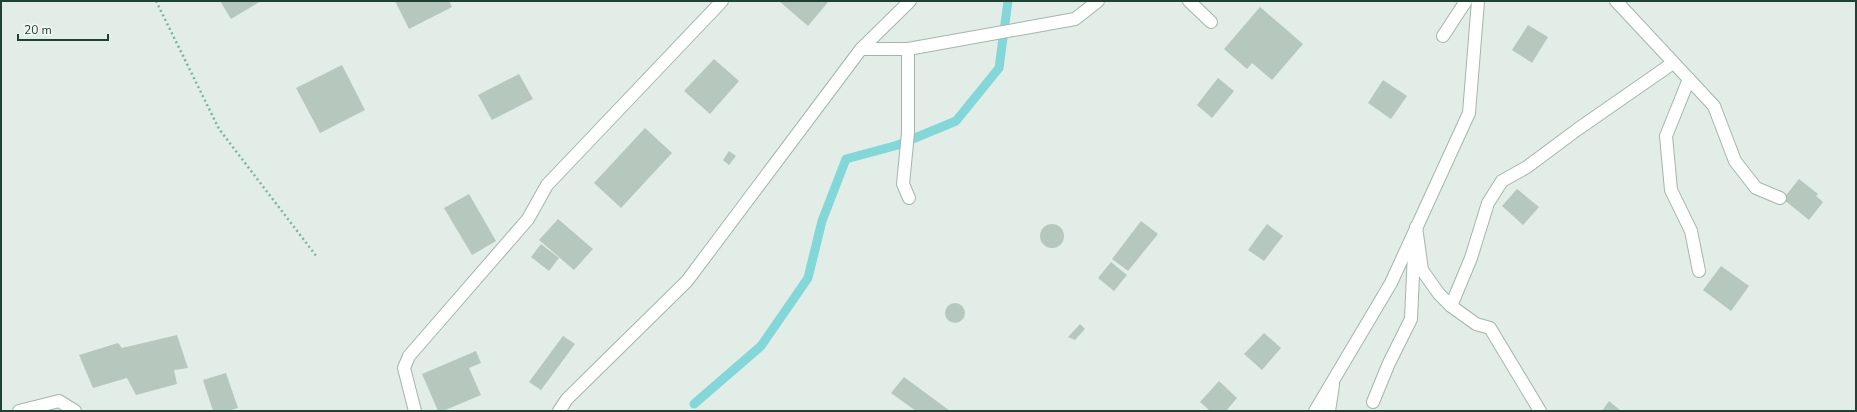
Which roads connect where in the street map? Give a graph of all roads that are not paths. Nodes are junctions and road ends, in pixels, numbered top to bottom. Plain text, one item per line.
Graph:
1 (722, 1) edge
2 (910, 1) edge
3 (1098, 1) edge
4 (1189, 1) edge
5 (1466, 1) edge
6 (1478, 1) edge
7 (1616, 1) edge
8 (1211, 22) dead end
9 (1443, 36) dead end
10 (861, 49) junction
11 (908, 49) junction
12 (1673, 63) junction
13 (1689, 79) junction
14 (909, 198) dead end
15 (1780, 198) dead end
16 (1416, 227) junction
17 (1700, 271) dead end
18 (1451, 306) junction
19 (1335, 378) junction
20 (1374, 402) dead end
21 (19, 411) edge
22 (75, 411) edge
23 (415, 411) edge
24 (559, 411) edge
25 (1315, 411) edge
26 (1328, 411) edge
27 (1540, 411) edge

1 - 23 street
2 - 10 street
3 - 11 street
4 - 8 street
5 - 9 street
6 - 16 street
7 - 12 street
10 - 11 street
10 - 24 street
11 - 14 street
12 - 13 street
12 - 18 street
13 - 15 street
13 - 17 street
16 - 18 street
16 - 19 street
16 - 20 street
18 - 27 street
19 - 25 street
19 - 26 street
21 - 22 street

